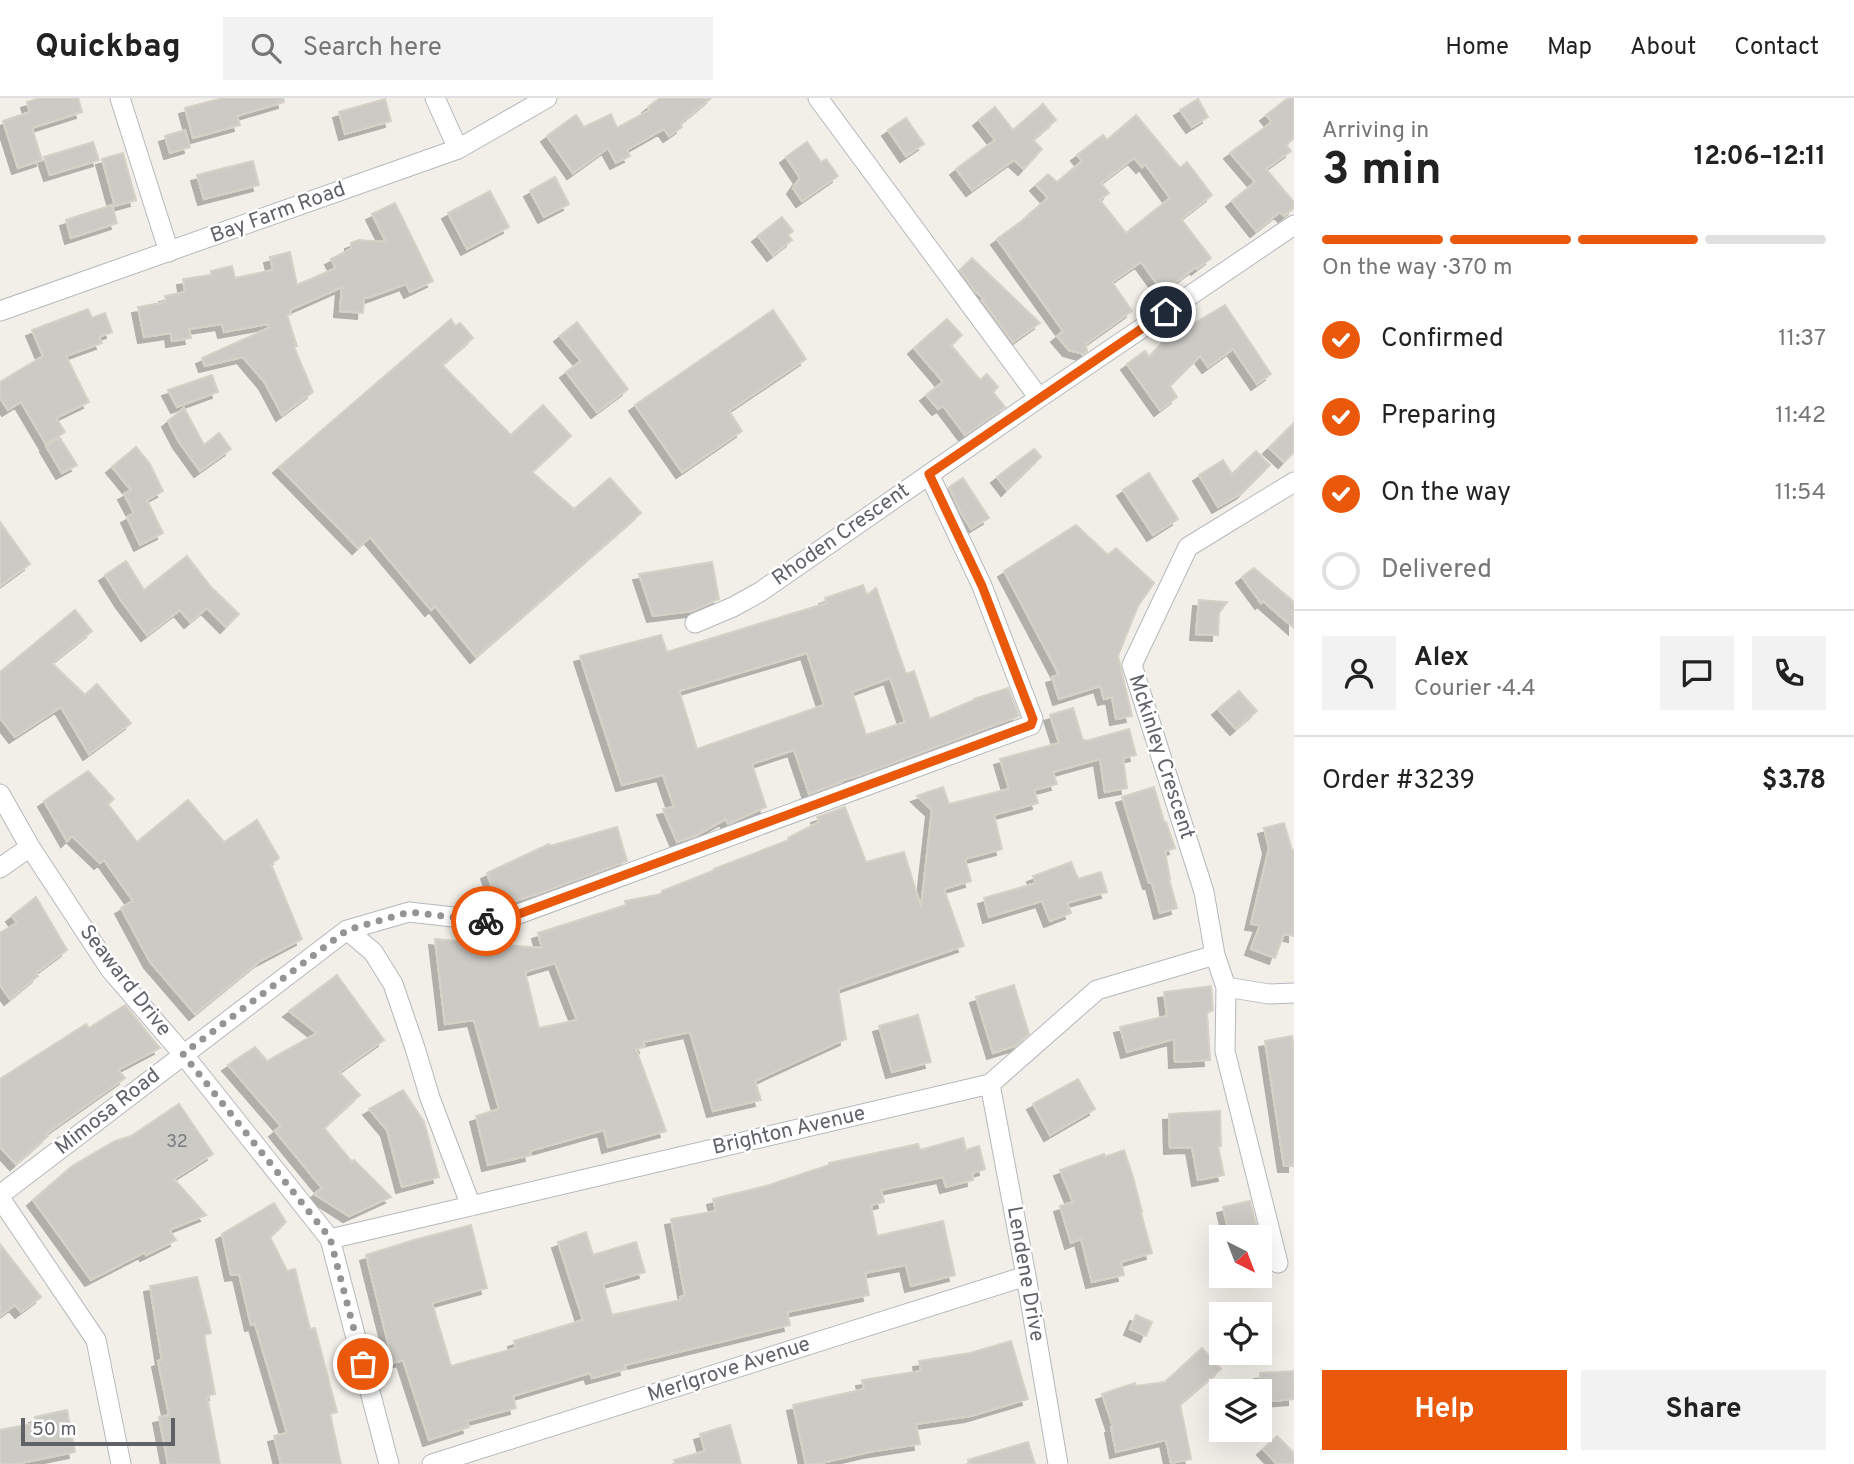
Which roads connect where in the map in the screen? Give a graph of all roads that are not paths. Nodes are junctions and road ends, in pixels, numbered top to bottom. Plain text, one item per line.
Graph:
1 (120, 98) edge
2 (435, 98) edge
3 (547, 98) edge
4 (818, 98) edge
5 (458, 149) junction
6 (1294, 225) edge
7 (169, 252) junction
8 (0, 311) edge
9 (1039, 398) junction
10 (929, 474) junction
11 (1294, 482) edge
12 (695, 623) dead end
13 (0, 794) edge
14 (30, 847) junction
15 (0, 868) edge
16 (347, 930) junction
17 (1215, 955) junction
18 (1226, 988) junction
19 (1294, 993) edge
20 (183, 1054) junction
21 (990, 1084) junction
22 (0, 1197) edge
23 (471, 1206) junction
24 (330, 1238) junction
25 (1278, 1263) dead end
26 (1027, 1276) junction
27 (121, 1464) edge
28 (389, 1464) edge
29 (432, 1464) edge
30 (1058, 1464) edge

1 - 7 street
2 - 5 street
3 - 5 street, Bay Farm Road
4 - 9 street
5 - 7 street, Bay Farm Road
6 - 9 street, Rhoden Crescent
7 - 8 street, Bay Farm Road
9 - 10 street, Rhoden Crescent
10 - 12 street, Rhoden Crescent
10 - 16 street, Mimosa Road
11 - 17 street, Mckinley Crescent
13 - 14 street, Seaward Drive
14 - 15 street
14 - 20 street, Seaward Drive
16 - 20 street, Mimosa Road
16 - 23 street
17 - 18 street, Mckinley Crescent
17 - 21 street, Brighton Avenue
18 - 19 street
18 - 25 street, Mckinley Crescent
20 - 22 street, Mimosa Road
20 - 24 street, Seaward Drive
21 - 23 street, Brighton Avenue
21 - 26 street, Lendene Drive
22 - 27 street
23 - 24 street, Brighton Avenue
24 - 28 street, Seaward Drive
26 - 29 street, Merlgrove Avenue
26 - 30 street, Lendene Drive

